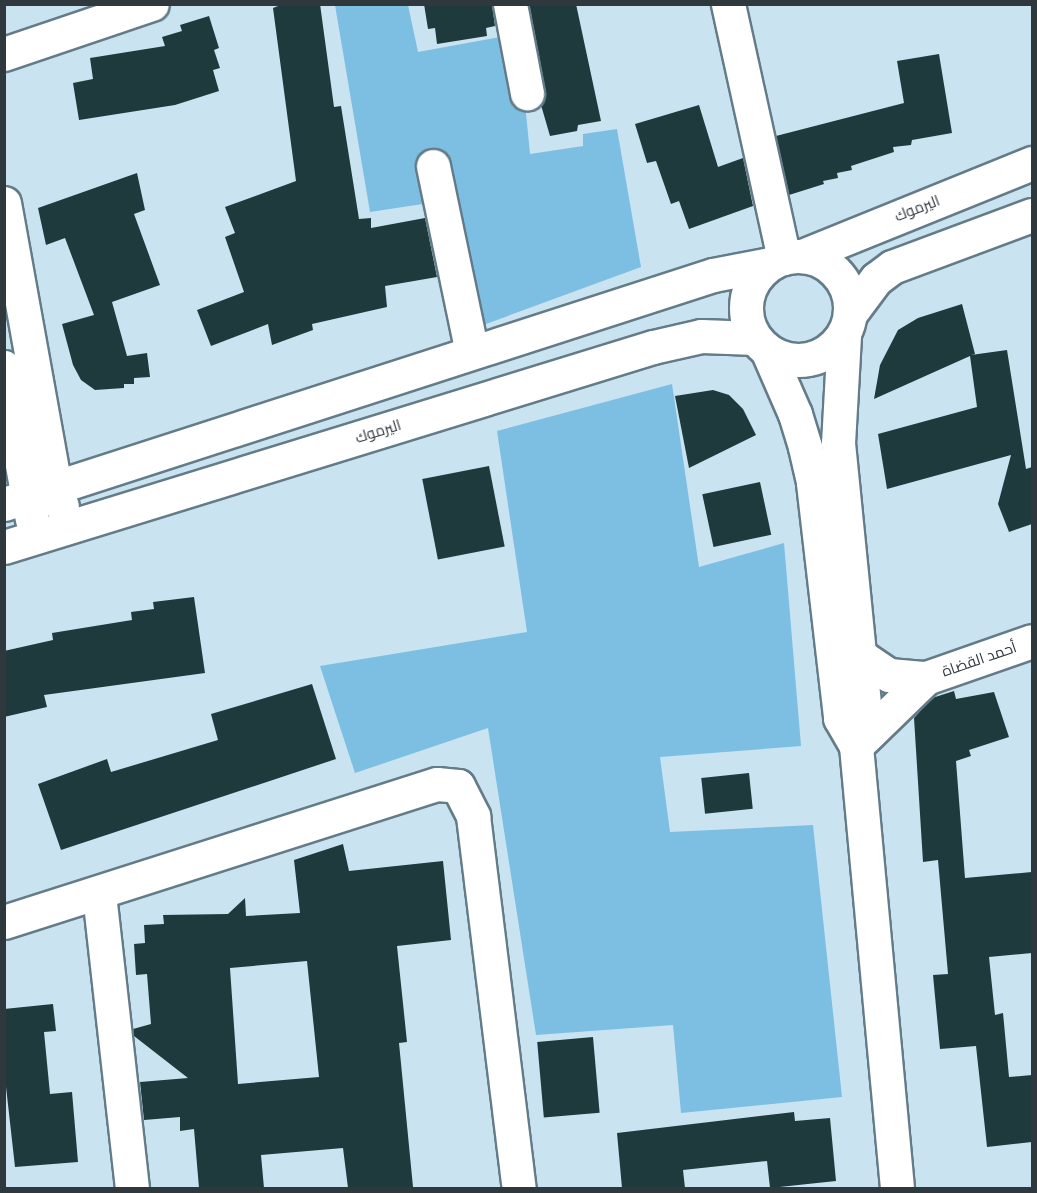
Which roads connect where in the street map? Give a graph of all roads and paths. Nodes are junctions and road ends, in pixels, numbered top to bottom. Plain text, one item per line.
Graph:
1 (153, 4) edge
2 (510, 4) edge
3 (728, 4) edge
4 (4, 54) edge
5 (527, 93) dead end
6 (1032, 163) edge
7 (433, 166) dead end
8 (4, 203) edge
9 (1032, 215) edge
10 (784, 259) junction
11 (847, 325) junction
12 (761, 344) junction
13 (472, 352) junction
14 (4, 367) edge
15 (28, 496) edge
16 (69, 525) junction
17 (36, 536) junction
18 (4, 547) edge
19 (1032, 640) edge
20 (846, 656) junction
21 (926, 678) junction
22 (856, 746) junction
23 (99, 894) junction
24 (4, 922) edge
25 (132, 1188) edge
26 (519, 1188) edge
27 (897, 1188) edge

1 - 4 street
2 - 5 street
3 - 10 street
6 - 10 street, اليرموك
7 - 13 street
8 - 15 street
9 - 11 street
10 - 11 street
10 - 12 street
10 - 13 street, اليرموك
11 - 12 street
11 - 20 street
12 - 16 street, اليرموك
12 - 20 street
13 - 15 street, اليرموك
14 - 15 street
15 - 16 street
15 - 17 street
16 - 17 street, اليرموك
17 - 18 street, اليرموك
19 - 21 street, أحمد القضاة
20 - 21 street, أحمد القضاة
20 - 22 street
21 - 22 street, أحمد القضاة
22 - 27 street
23 - 24 street
23 - 25 street
23 - 26 street

